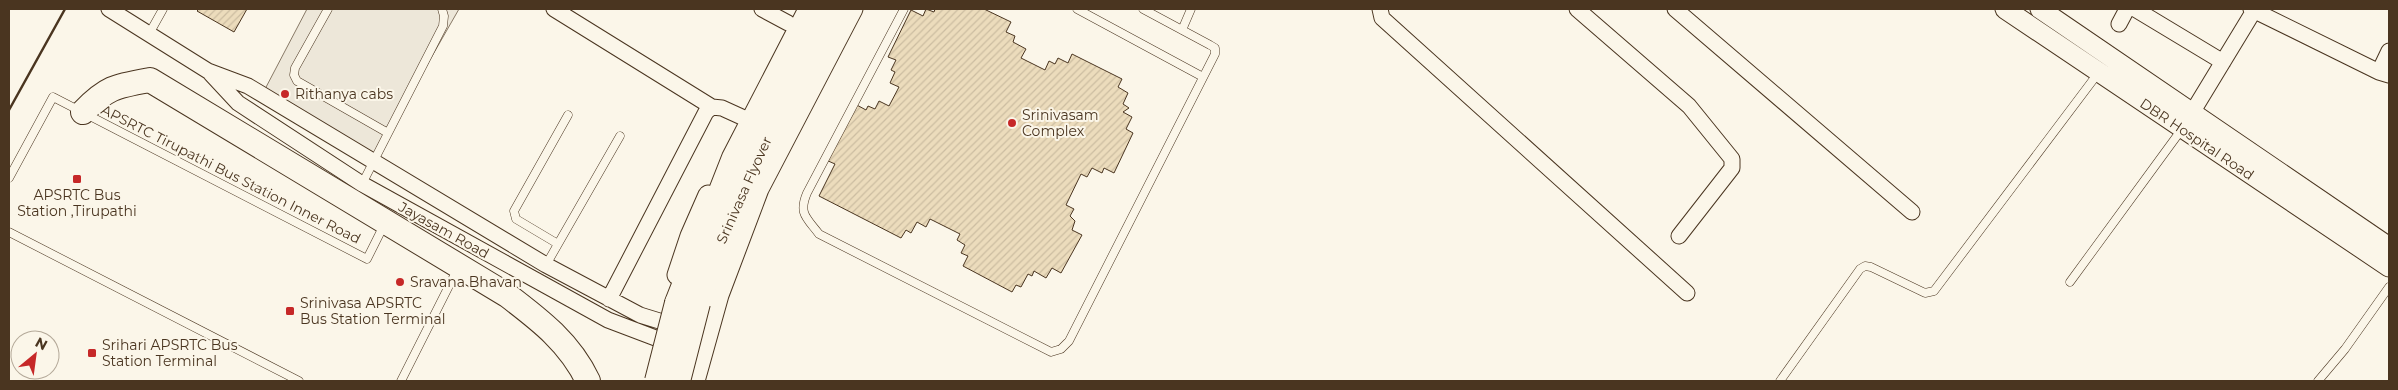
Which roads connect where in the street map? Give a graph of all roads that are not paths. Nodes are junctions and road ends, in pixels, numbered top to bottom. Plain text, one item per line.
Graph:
1 (108, 9) edge
2 (164, 9) edge
3 (328, 9) edge
4 (442, 9) edge
5 (554, 9) edge
6 (762, 9) edge
7 (811, 9) edge
8 (834, 9) edge
9 (853, 9) edge
10 (904, 9) edge
11 (1078, 9) edge
12 (1143, 9) edge
13 (1192, 9) edge
14 (1380, 9) edge
15 (1577, 9) edge
16 (1675, 9) edge
17 (2006, 9) edge
18 (2040, 9) edge
19 (2128, 9) edge
20 (2135, 9) edge
21 (2254, 9) edge
22 (795, 13) edge
23 (2119, 24) dead end
24 (1182, 30) junction
25 (149, 34) junction
26 (2389, 50) edge
27 (2223, 62) junction
28 (208, 71) junction
29 (2098, 72) junction
30 (2384, 73) edge
31 (1203, 77) junction
32 (749, 104) junction
33 (712, 107) junction
34 (83, 112) junction
35 (2192, 112) junction
36 (568, 115) dead end
37 (2182, 129) junction
38 (388, 133) junction
39 (620, 136) dead end
40 (375, 161) junction
41 (9, 178) edge
42 (362, 184) junction
43 (1912, 212) dead end
44 (9, 232) edge
45 (1679, 236) dead end
46 (558, 244) junction
47 (2389, 247) edge
48 (546, 265) junction
49 (2389, 267) edge
50 (2070, 282) dead end
51 (2389, 287) edge
52 (1687, 293) dead end
53 (609, 299) junction
54 (659, 332) junction
55 (708, 333) junction
56 (702, 353) junction
57 (299, 381) edge
58 (401, 381) edge
59 (588, 381) edge
60 (646, 381) edge
61 (657, 381) edge
62 (678, 381) edge
63 (695, 381) edge
64 (1780, 381) edge
65 (2318, 381) edge

1 - 25 street, Jayasam Road
2 - 25 lane
3 - 38 lane
4 - 38 lane
5 - 33 street
6 - 22 street
7 - 61 main road, Srinivasa Flyover, bridge
8 - 62 main road, Srinivasa Flyover, bridge
9 - 55 street
10 - 31 lane
11 - 31 lane
12 - 24 lane
13 - 24 lane
14 - 52 street
15 - 45 street
16 - 43 street
17 - 29 street, DBR Hospital Road
18 - 35 street, DBR Hospital Road
19 - 23 street
20 - 27 street
21 - 27 street
21 - 30 street
22 - 32 main road
24 - 31 lane
25 - 28 street, Jayasam Road
26 - 30 street
27 - 35 street
28 - 40 street, Jayasam Road
28 - 42 street, Jayasam Road
29 - 37 street, DBR Hospital Road
29 - 64 lane
32 - 33 street
32 - 54 street
33 - 53 street
34 - 41 lane, APSRTC Tirupathi Bus Station Inner Road
34 - 58 lane, APSRTC Tirupathi Bus Station Inner Road
34 - 59 main road
35 - 37 street
35 - 47 street, DBR Hospital Road
36 - 46 lane
37 - 49 street, DBR Hospital Road
37 - 50 lane
38 - 40 lane
39 - 46 lane
40 - 42 lane
40 - 48 street, Jayasam Road
42 - 54 street, Jayasam Road
44 - 57 lane
46 - 48 lane
48 - 53 street, Jayasam Road
51 - 65 lane
53 - 54 street, Jayasam Road
54 - 55 street, Jayasam Road
54 - 56 street, Jayasam Road
54 - 60 street
55 - 56 street
56 - 63 street

